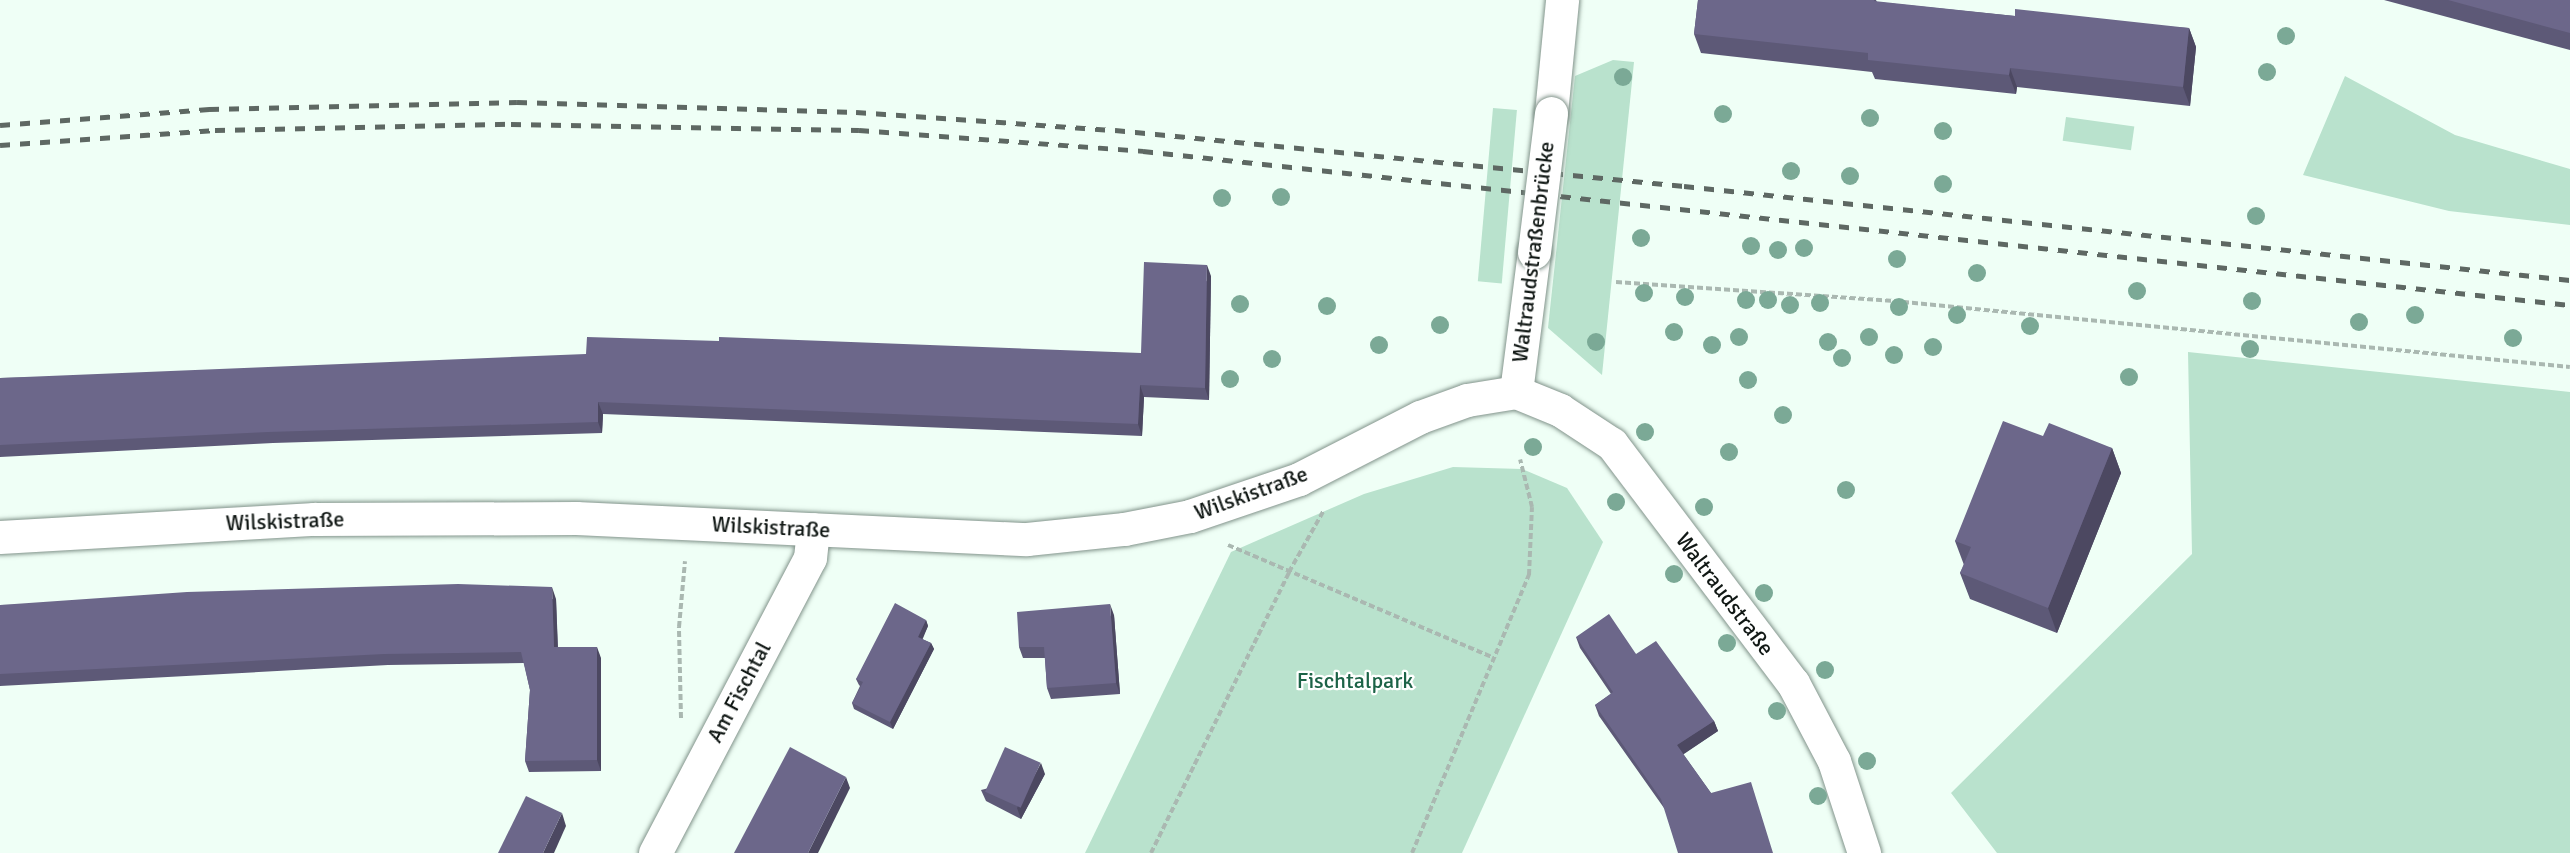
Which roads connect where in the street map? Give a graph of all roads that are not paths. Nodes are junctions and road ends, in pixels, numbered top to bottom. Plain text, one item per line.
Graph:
1 (1562, 0) edge
2 (1516, 392) junction
3 (813, 529) junction
4 (0, 537) edge
5 (655, 853) edge
6 (1864, 853) edge

1 - 2 street, Waltraudstraßenbrücke, bridge
2 - 3 street, Wilskistraße
2 - 6 street, Waltraudstraße
3 - 4 street, Wilskistraße
3 - 5 street, Am Fischtal

